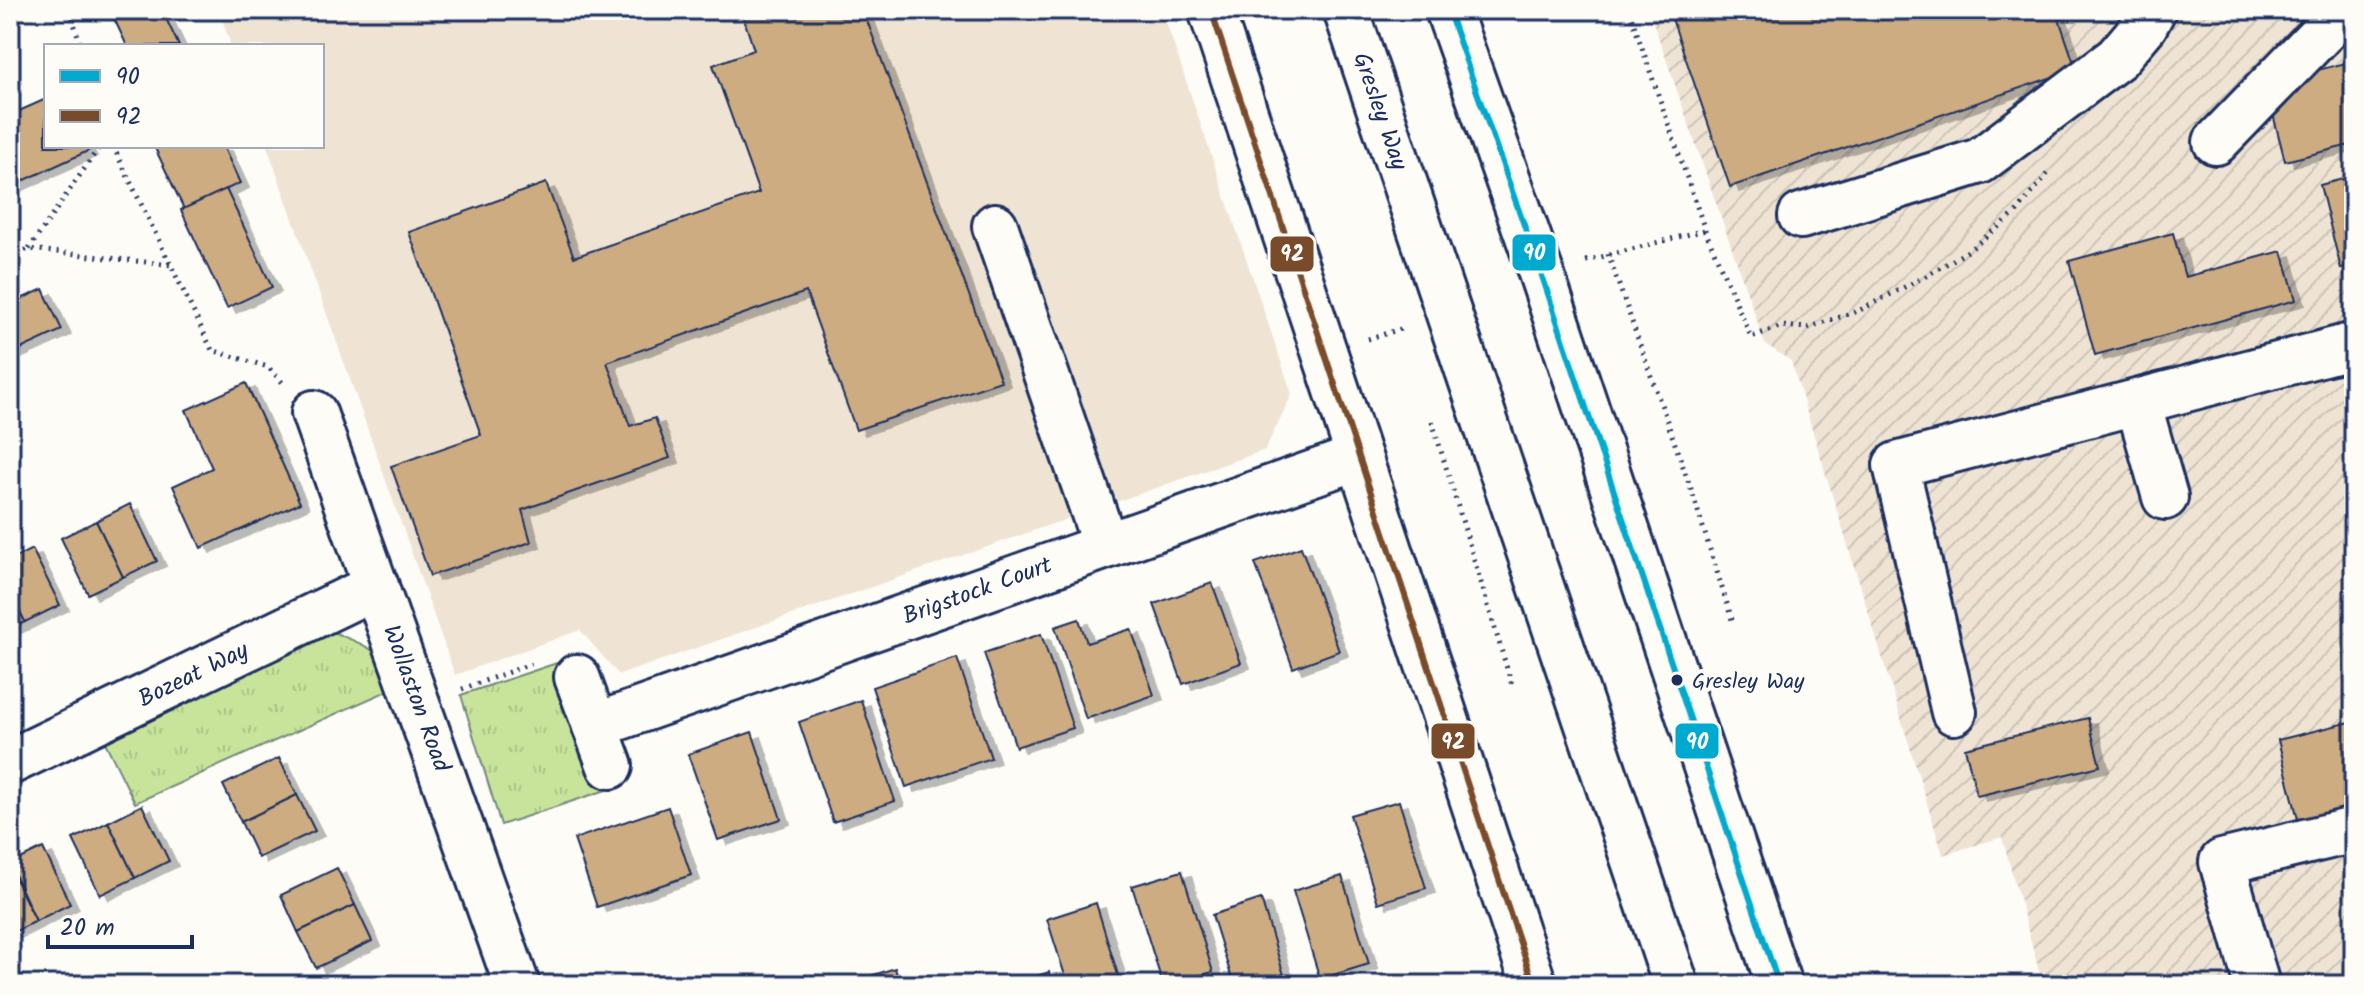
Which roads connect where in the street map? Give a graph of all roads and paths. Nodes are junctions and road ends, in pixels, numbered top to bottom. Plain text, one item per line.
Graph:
1 (70, 10) edge
2 (1211, 10) edge
3 (1346, 10) edge
4 (1448, 10) edge
5 (1629, 10) edge
6 (2153, 10) edge
7 (2344, 10) edge
8 (80, 44) edge
9 (2216, 142) dead end
10 (99, 148) edge
11 (114, 148) edge
12 (2049, 170) dead end
13 (1801, 216) dead end
14 (995, 226) dead end
15 (1705, 230) junction
16 (29, 249) junction
17 (10, 256) edge
18 (173, 265) junction
19 (2354, 345) edge
20 (2138, 402) junction
21 (1429, 412) dead end
22 (314, 413) joint
23 (1359, 457) junction
24 (2165, 497) dead end
25 (1105, 545) junction
26 (376, 586) junction
27 (1733, 623) dead end
28 (577, 677) joint
29 (1512, 685) dead end
30 (419, 704) junction
31 (1954, 712) dead end
32 (595, 726) junction
33 (10, 762) edge
34 (610, 766) dead end
35 (2354, 830) edge
36 (517, 985) edge
37 (1534, 985) edge
38 (1676, 985) edge
39 (1779, 985) edge
40 (2257, 985) edge

1 - 8 path
2 - 23 street
3 - 38 street, Gresley Way
4 - 39 street
5 - 15 path
6 - 13 street
7 - 9 street
10 - 16 path
11 - 18 path
12 - 15 path
14 - 25 street
15 - 27 path
16 - 17 path
16 - 18 path
18 - 22 path
19 - 20 street
20 - 24 street
20 - 31 street
21 - 29 path
22 - 26 street, Wollaston Road
23 - 25 street, Brigstock Court
23 - 37 street
25 - 32 street, Brigstock Court
26 - 30 street, Wollaston Road
26 - 33 street, Bozeat Way
28 - 30 path
28 - 32 street
30 - 36 street, Wollaston Road
32 - 34 street
35 - 40 street

